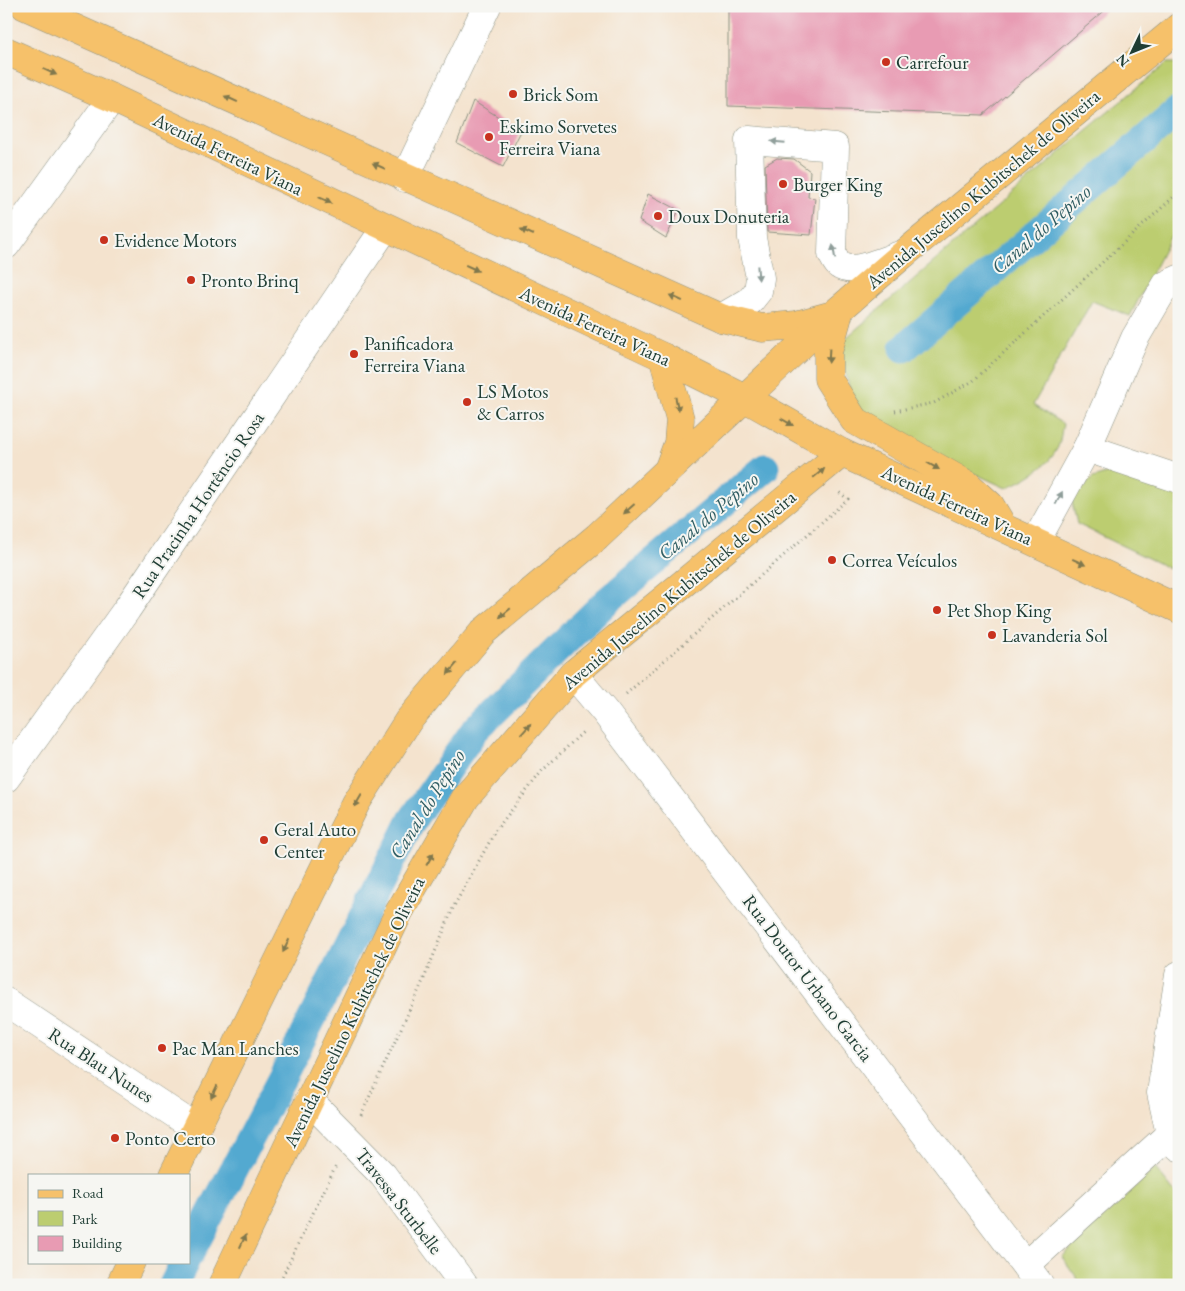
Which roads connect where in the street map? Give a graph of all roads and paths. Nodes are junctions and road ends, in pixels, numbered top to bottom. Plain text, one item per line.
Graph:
1 (25, 6) edge
2 (487, 6) edge
3 (1179, 27) edge
4 (6, 52) edge
5 (1179, 52) edge
6 (1127, 69) junction
7 (112, 98) junction
8 (405, 178) junction
9 (1179, 192) edge
10 (385, 228) junction
11 (6, 245) edge
12 (905, 253) junction
13 (1179, 279) edge
14 (836, 312) junction
15 (720, 318) junction
16 (663, 357) junction
17 (745, 398) junction
18 (934, 403) dead end
19 (1087, 448) junction
20 (842, 453) junction
21 (817, 474) junction
22 (665, 476) junction
23 (1179, 479) edge
24 (1003, 526) junction
25 (1036, 541) junction
26 (1179, 609) edge
27 (573, 674) junction
28 (605, 712) junction
29 (6, 778) edge
30 (1179, 975) edge
31 (6, 1002) edge
32 (309, 1100) junction
33 (196, 1128) junction
34 (349, 1139) junction
35 (1174, 1141) edge
36 (173, 1174) edge
37 (130, 1264) edge
38 (1033, 1275) edge
39 (120, 1285) edge
40 (222, 1285) edge
41 (278, 1285) edge
42 (464, 1285) edge

8 -> 1 main road
2 - 8 street
3 - 6 main road, Avenida Juscelino Kubitschek de Oliveira
4 -> 7 main road, Avenida Ferreira Viana
5 - 6 main road
6 - 12 main road, Avenida Juscelino Kubitschek de Oliveira
7 -> 10 main road, Avenida Ferreira Viana
7 - 11 street
15 -> 8 main road
9 - 18 path
10 -> 16 main road, Avenida Ferreira Viana
10 - 29 street, Rua Pracinha Hortêncio Rosa
12 - 14 main road, Avenida Juscelino Kubitschek de Oliveira
12 -> 15 street
13 - 19 street
14 - 15 main road
14 - 17 main road, Avenida Juscelino Kubitschek de Oliveira
14 -> 24 main road
16 - 17 main road, Avenida Ferreira Viana
16 -> 22 main road
17 -> 20 main road, Avenida Ferreira Viana
17 - 22 main road
19 - 23 street
25 -> 19 street
21 -> 20 main road, Avenida Juscelino Kubitschek de Oliveira
20 - 24 main road, Avenida Ferreira Viana
21 - 27 main road, Avenida Juscelino Kubitschek de Oliveira
21 - 28 path
22 -> 33 main road
24 - 25 main road, Avenida Ferreira Viana
25 -> 26 main road, Avenida Ferreira Viana
27 - 28 street, Rua Doutor Urbano Garcia
32 -> 27 main road, Avenida Juscelino Kubitschek de Oliveira
28 - 34 path
28 - 38 street, Rua Doutor Urbano Garcia
30 - 35 street
31 - 33 street, Rua Blau Nunes
32 - 34 street, Travessa Sturbelle
40 -> 32 main road, Avenida Juscelino Kubitschek de Oliveira
33 - 36 main road
34 - 41 path
34 - 42 street, Travessa Sturbelle
35 - 38 street
37 - 39 main road

